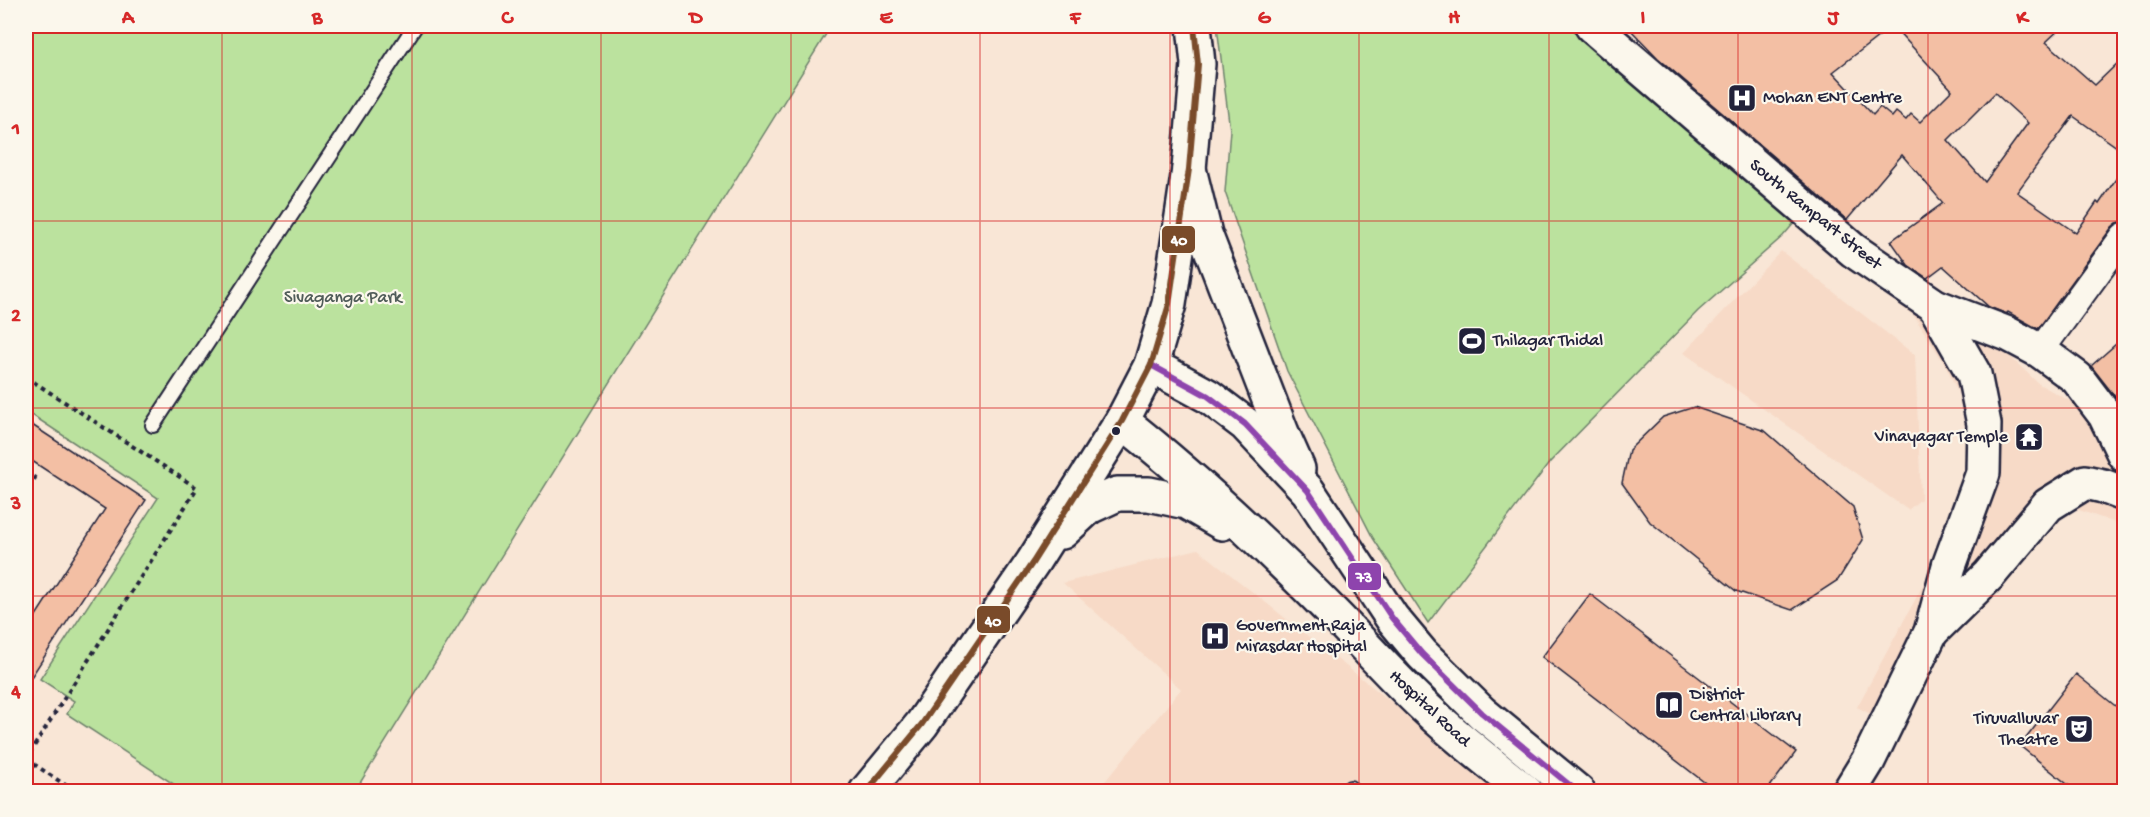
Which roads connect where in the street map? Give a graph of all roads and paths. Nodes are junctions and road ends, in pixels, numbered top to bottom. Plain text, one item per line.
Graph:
1 (414, 26) edge
2 (1194, 26) edge
3 (1592, 26) edge
4 (1189, 169) junction
5 (2124, 236) edge
6 (1935, 306) junction
7 (2040, 351) junction
8 (1151, 365) junction
9 (26, 377) edge
10 (1122, 421) junction
11 (153, 425) dead end
12 (2124, 454) edge
13 (26, 471) edge
14 (1308, 491) junction
15 (26, 493) edge
16 (2124, 495) edge
17 (1266, 547) junction
18 (1033, 562) junction
19 (1931, 632) junction
20 (26, 759) edge
21 (76, 792) edge
22 (866, 792) edge
23 (1526, 792) edge
24 (1578, 792) edge
25 (1849, 792) edge

1 - 11 lane
2 - 4 main road
3 - 6 main road, South Rampart Street
4 - 8 main road
4 - 14 main road
5 - 7 street
6 - 7 main road, South Rampart Street
6 - 19 main road
7 - 12 main road, South Rampart Street
8 - 10 main road
8 - 14 main road
9 - 20 path
10 - 17 main road
10 - 18 main road
13 - 15 path
14 - 24 main road, Hospital Road
16 - 19 main road
17 - 18 main road
17 - 23 main road, Hospital Road
18 - 22 main road
19 - 25 main road
20 - 21 path

